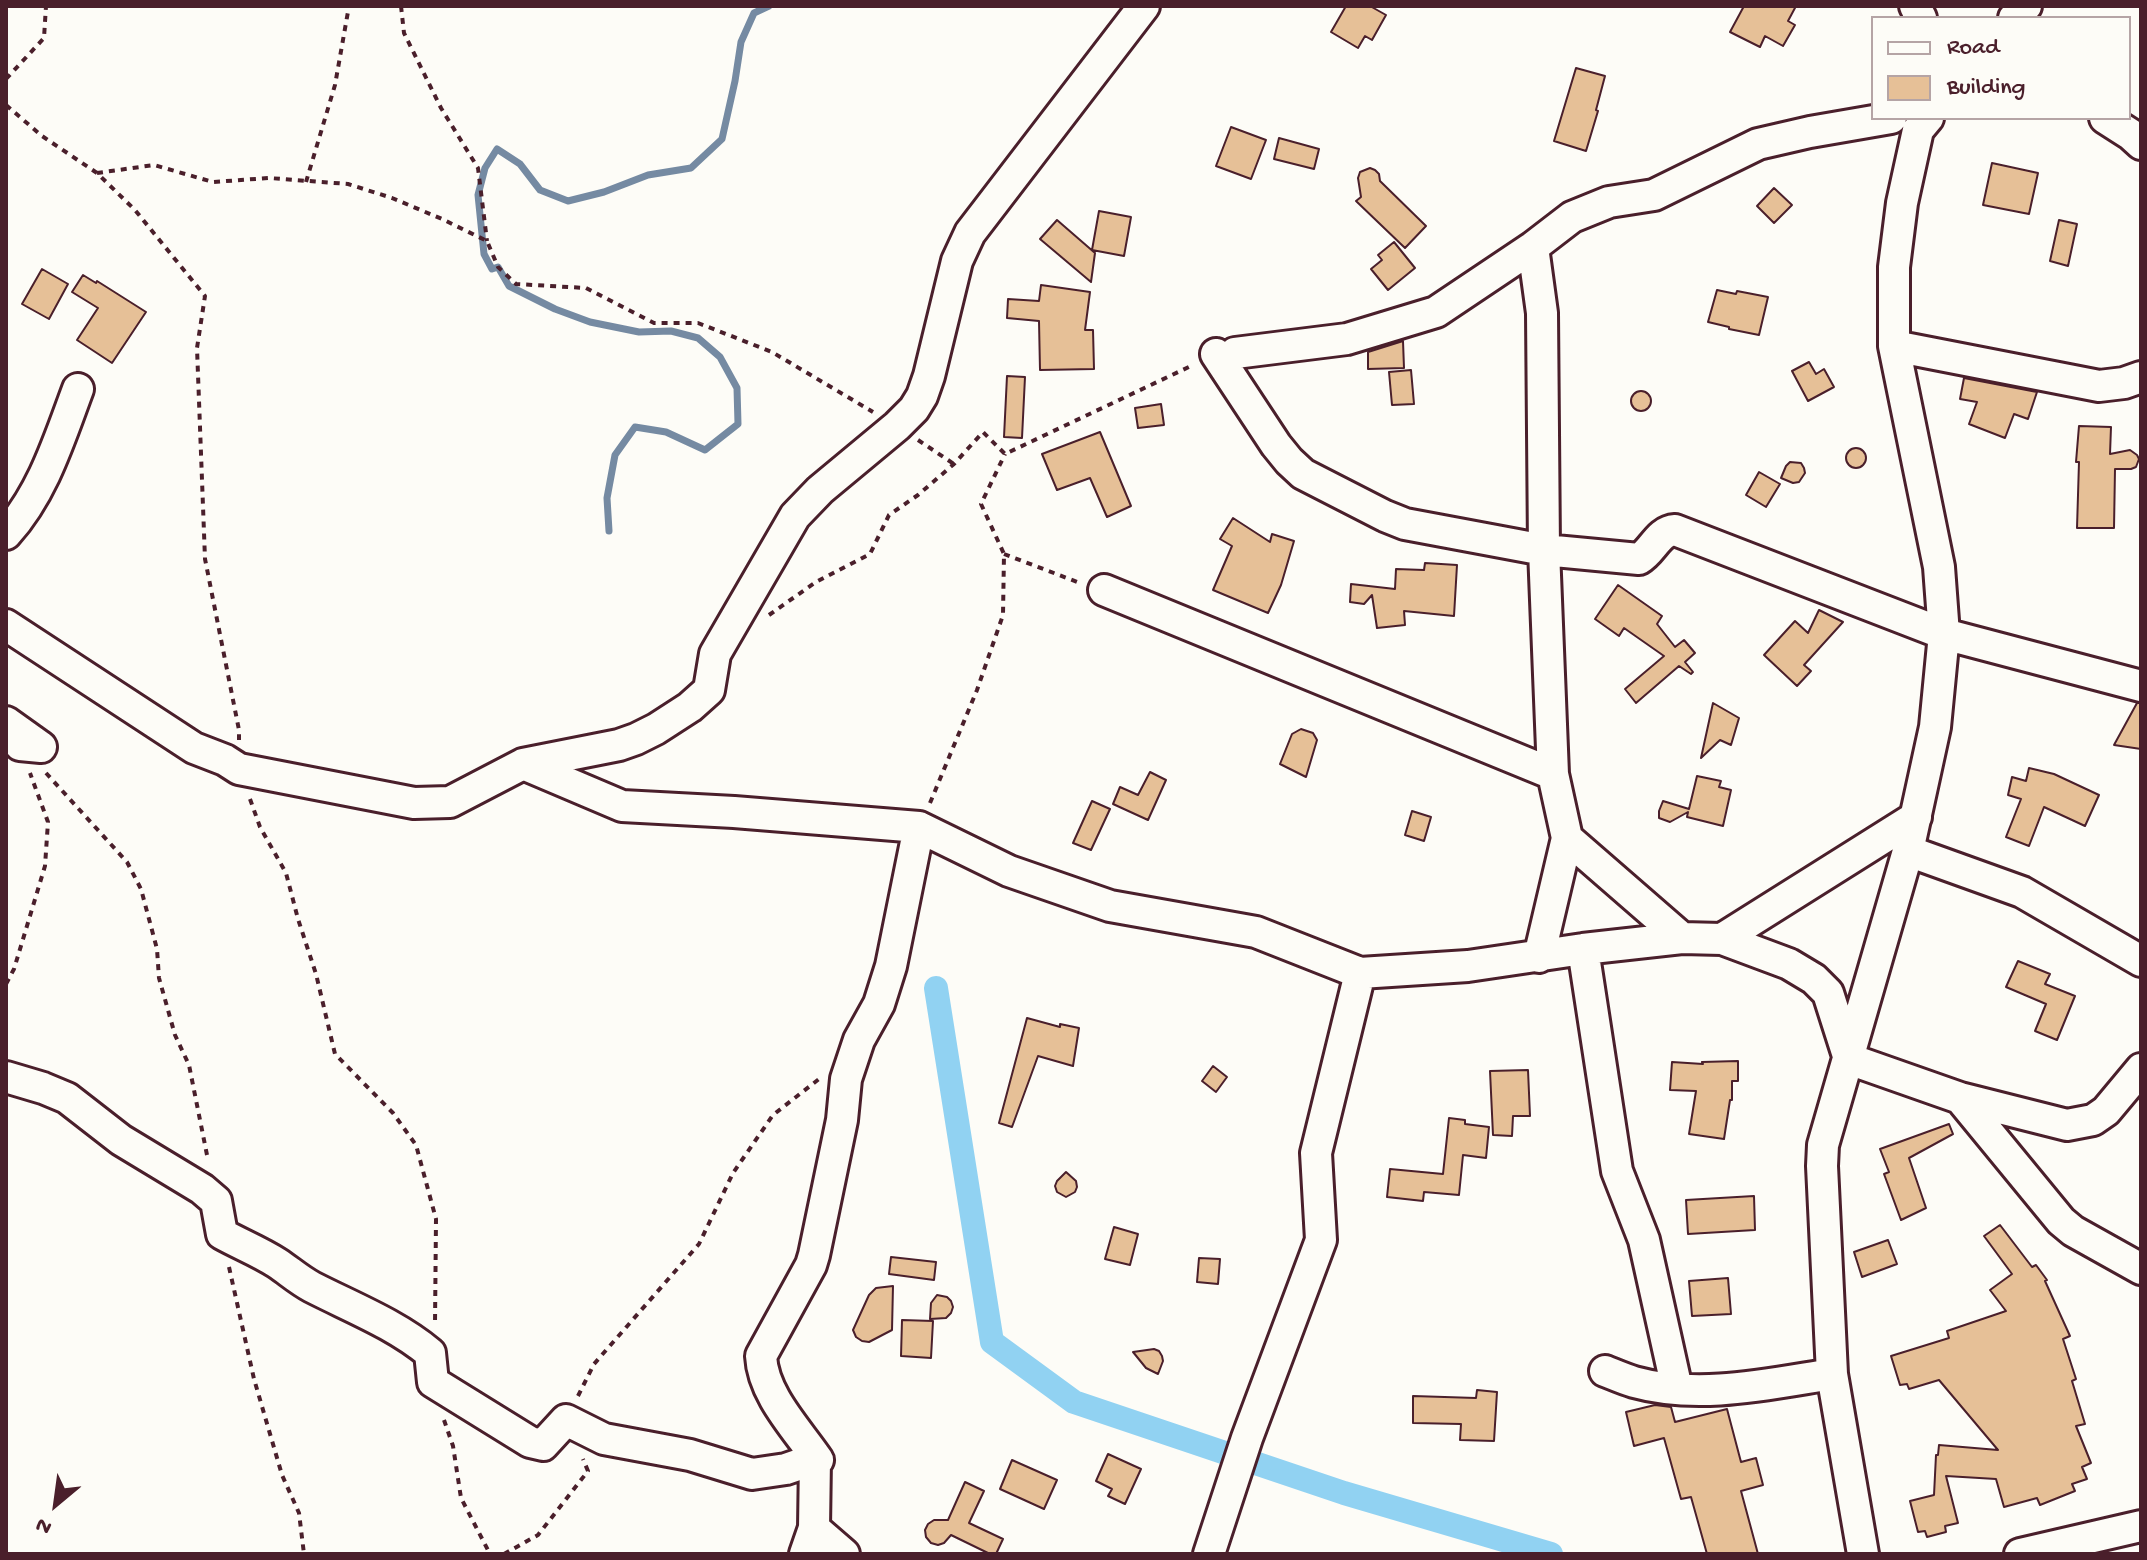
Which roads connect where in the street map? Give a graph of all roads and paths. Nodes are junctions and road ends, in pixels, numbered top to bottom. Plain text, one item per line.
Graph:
1 (46, 6) edge
2 (349, 6) edge
3 (401, 6) edge
4 (1144, 6) edge
5 (6, 79) edge
6 (2108, 120) edge
7 (1913, 121) edge
8 (2141, 144) edge
9 (97, 173) dead end
10 (306, 182) junction
11 (487, 241) junction
12 (1533, 247) junction
13 (1894, 346) junction
14 (1216, 354) junction
15 (2141, 377) edge
16 (78, 389) dead end
17 (897, 426) junction
18 (1005, 454) junction
19 (954, 464) junction
20 (6, 534) edge
21 (1544, 550) junction
22 (1004, 554) junction
23 (1104, 590) joint
24 (766, 618) dead end
25 (6, 625) edge
26 (1944, 634) junction
27 (2141, 686) edge
28 (13, 733) edge
29 (523, 764) junction
30 (1553, 774) junction
31 (1916, 817) junction
32 (919, 827) junction
33 (1567, 838) junction
34 (1908, 851) junction
35 (1682, 938) junction
36 (1722, 939) junction
37 (1583, 949) junction
38 (1539, 957) junction
39 (2141, 961) edge
40 (1360, 973) junction
41 (6, 984) edge
42 (1849, 1059) junction
43 (2141, 1069) edge
44 (823, 1075) dead end
45 (6, 1077) edge
46 (1960, 1098) junction
47 (209, 1164) dead end
48 (222, 1234) junction
49 (2141, 1269) edge
50 (1605, 1371) dead end
51 (1832, 1374) junction
52 (1677, 1389) junction
53 (566, 1420) junction
54 (583, 1458) dead end
55 (815, 1459) junction
56 (2141, 1526) edge
57 (810, 1541) edge
58 (304, 1554) edge
59 (504, 1554) edge
60 (844, 1554) edge
61 (1209, 1554) edge
62 (1863, 1554) edge
63 (2020, 1554) edge

1 - 5 path
2 - 10 path
3 - 11 path
4 - 17 street
6 - 8 street
7 - 12 street
7 - 13 street
9 - 10 path
10 - 11 path
11 - 17 path
12 - 14 street
12 - 21 street
13 - 15 street
13 - 26 street
14 - 18 path
14 - 21 street
16 - 20 street
17 - 19 path
17 - 29 street
18 - 19 path
18 - 22 path
19 - 24 path
21 - 26 street
21 - 30 street
22 - 23 path
22 - 32 path
23 - 30 street
25 - 29 street
26 - 27 street
26 - 31 street
28 - 41 path
28 - 47 path
29 - 32 street
30 - 33 street
31 - 34 street
31 - 36 street
32 - 40 street
32 - 55 street
33 - 35 street
33 - 38 street
34 - 39 street
34 - 42 street
35 - 36 street
35 - 37 street
36 - 42 street
37 - 38 street
37 - 52 street
38 - 40 street
40 - 61 street
42 - 46 street
42 - 51 street
43 - 46 street
44 - 53 path
45 - 48 street
46 - 49 street
48 - 53 street
48 - 58 path
50 - 52 street
51 - 52 street
51 - 62 street
53 - 55 street
54 - 59 path
55 - 57 street
56 - 63 street
57 - 60 street

